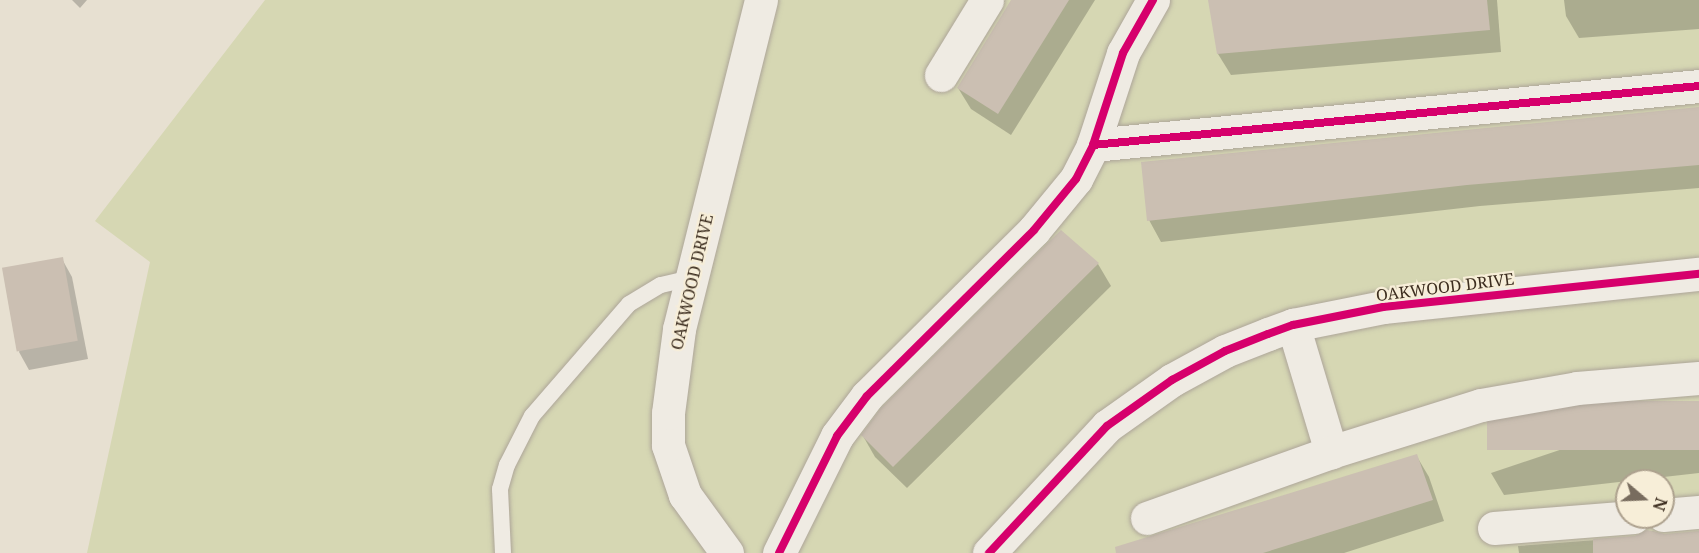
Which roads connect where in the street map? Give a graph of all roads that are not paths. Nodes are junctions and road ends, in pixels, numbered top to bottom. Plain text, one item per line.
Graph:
1 (761, 0) edge
2 (987, 0) edge
3 (1153, 0) edge
4 (941, 75) dead end
5 (1699, 86) edge
6 (1092, 145) junction
7 (1699, 274) edge
8 (692, 278) junction
9 (1293, 325) junction
10 (1699, 378) edge
11 (1331, 453) junction
12 (1699, 512) edge
13 (1675, 514) edge
14 (1148, 518) dead end
15 (1615, 518) edge
16 (1494, 528) dead end
17 (722, 551) edge
18 (503, 553) edge
19 (779, 553) edge
20 (989, 553) edge

1 - 8 street, OAKWOOD DRIVE
2 - 4 street
3 - 6 street
5 - 6 street
6 - 19 street
7 - 9 street, OAKWOOD DRIVE
8 - 17 street, OAKWOOD DRIVE
8 - 18 lane
9 - 11 street
9 - 20 street, OAKWOOD DRIVE
10 - 11 street
11 - 14 street
12 - 13 street
15 - 16 street

